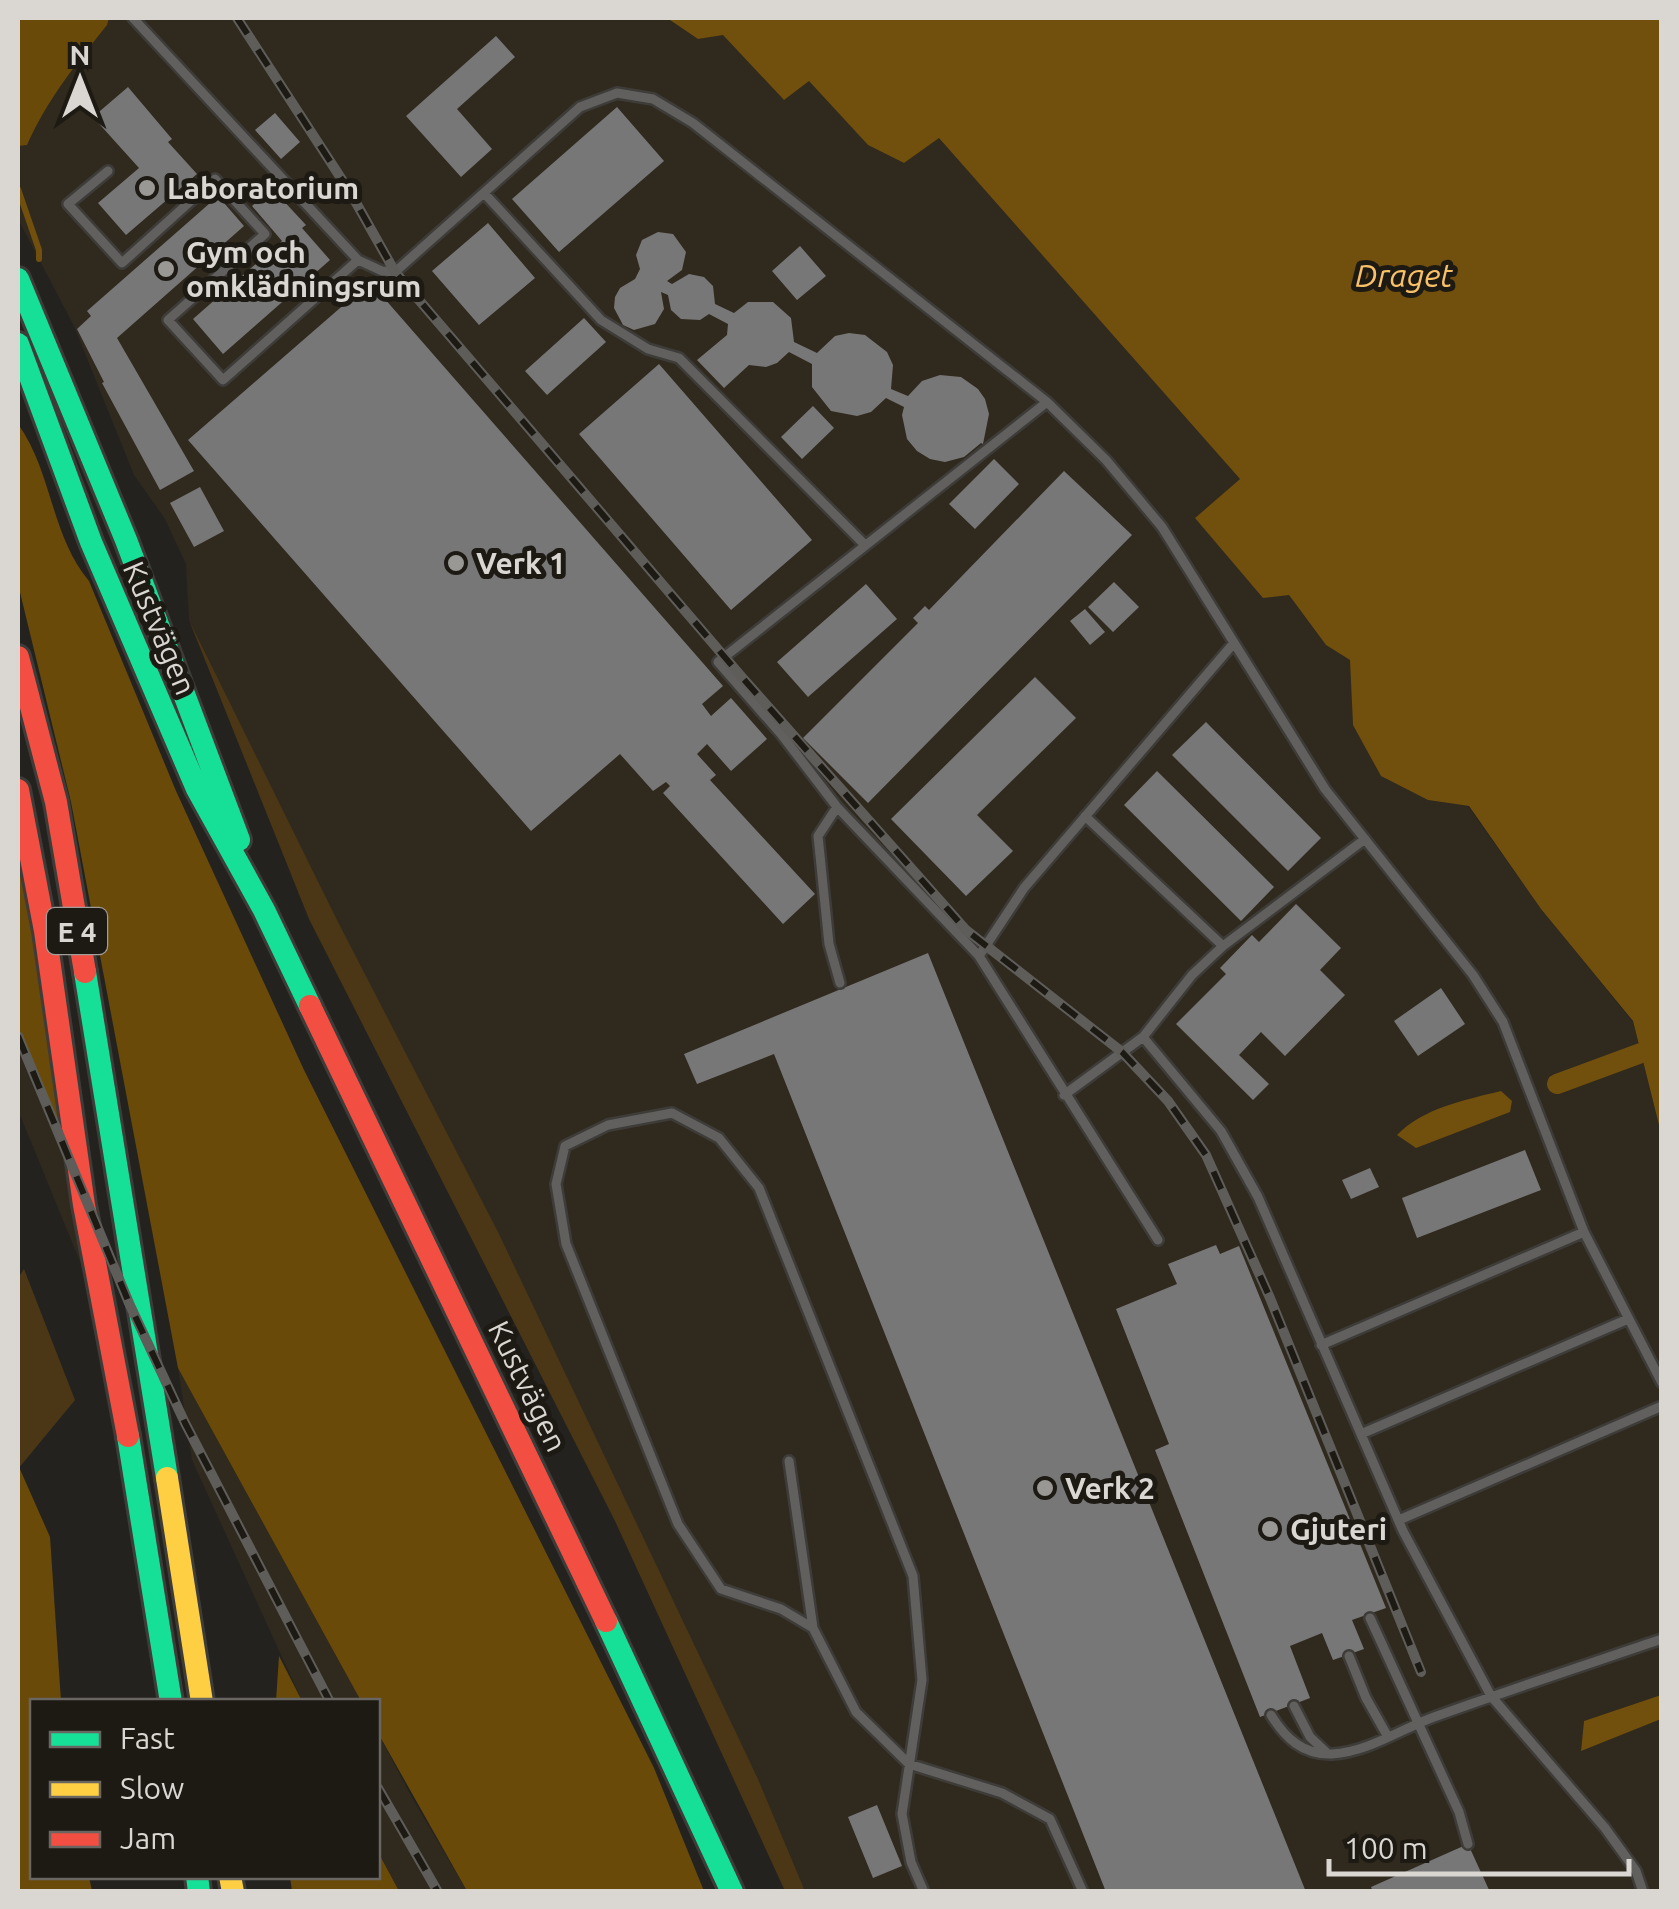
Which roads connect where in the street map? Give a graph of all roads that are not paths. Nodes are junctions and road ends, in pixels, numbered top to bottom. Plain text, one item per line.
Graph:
1 (133, 18) edge
2 (108, 172) dead end
3 (484, 193) junction
4 (358, 260) junction
5 (18, 279) edge
6 (48, 350) junction
7 (20, 355) edge
8 (1047, 402) junction
9 (864, 544) junction
10 (1233, 644) junction
11 (18, 657) edge
12 (18, 790) edge
13 (837, 807) junction
14 (1085, 816) junction
15 (1365, 839) junction
16 (264, 910) junction
17 (1223, 946) junction
18 (979, 956) junction
19 (840, 984) dead end
20 (1143, 1037) junction
21 (1064, 1095) junction
22 (1584, 1232) junction
23 (1158, 1240) dead end
24 (1628, 1319) junction
25 (1322, 1345) junction
26 (1662, 1383) edge
27 (1662, 1406) edge
28 (1362, 1434) junction
29 (789, 1461) dead end
30 (1399, 1520) junction
31 (1370, 1618) dead end
32 (813, 1628) junction
33 (1662, 1639) edge
34 (1349, 1656) dead end
35 (1491, 1696) junction
36 (170, 1699) edge
37 (202, 1699) edge
38 (1294, 1706) dead end
39 (1271, 1715) dead end
40 (1418, 1723) junction
41 (1388, 1736) junction
42 (1328, 1754) junction
43 (909, 1764) junction
44 (1468, 1844) dead end
45 (732, 1892) edge
46 (924, 1892) edge
47 (1083, 1892) edge
48 (1642, 1892) edge

1 - 4 lane
2 - 4 lane
3 - 4 lane
3 - 8 lane
3 - 9 lane
5 - 6 main road, Kustvägen
6 - 7 main road
6 - 16 main road, Kustvägen
7 - 16 main road, Kustvägen
8 - 9 lane
8 - 10 lane
9 - 13 lane
10 - 14 lane
10 - 15 lane
11 - 37 main road, E 4
12 - 36 main road, E 4
13 - 18 lane
13 - 19 lane
14 - 17 lane
14 - 18 lane
15 - 17 lane
15 - 22 lane
16 - 45 main road, Kustvägen
17 - 20 lane
18 - 21 lane
20 - 21 lane
20 - 25 lane
21 - 23 lane
22 - 24 lane
22 - 25 lane
24 - 26 lane
24 - 28 lane
25 - 28 lane
27 - 30 lane
28 - 30 lane
29 - 32 lane
30 - 35 lane
31 - 40 lane
32 - 43 lane
32 - 43 lane
33 - 35 lane
34 - 41 lane
35 - 40 lane
35 - 48 lane
38 - 42 lane
39 - 42 lane
40 - 41 lane
40 - 44 lane
41 - 42 lane
43 - 46 lane
43 - 47 lane

